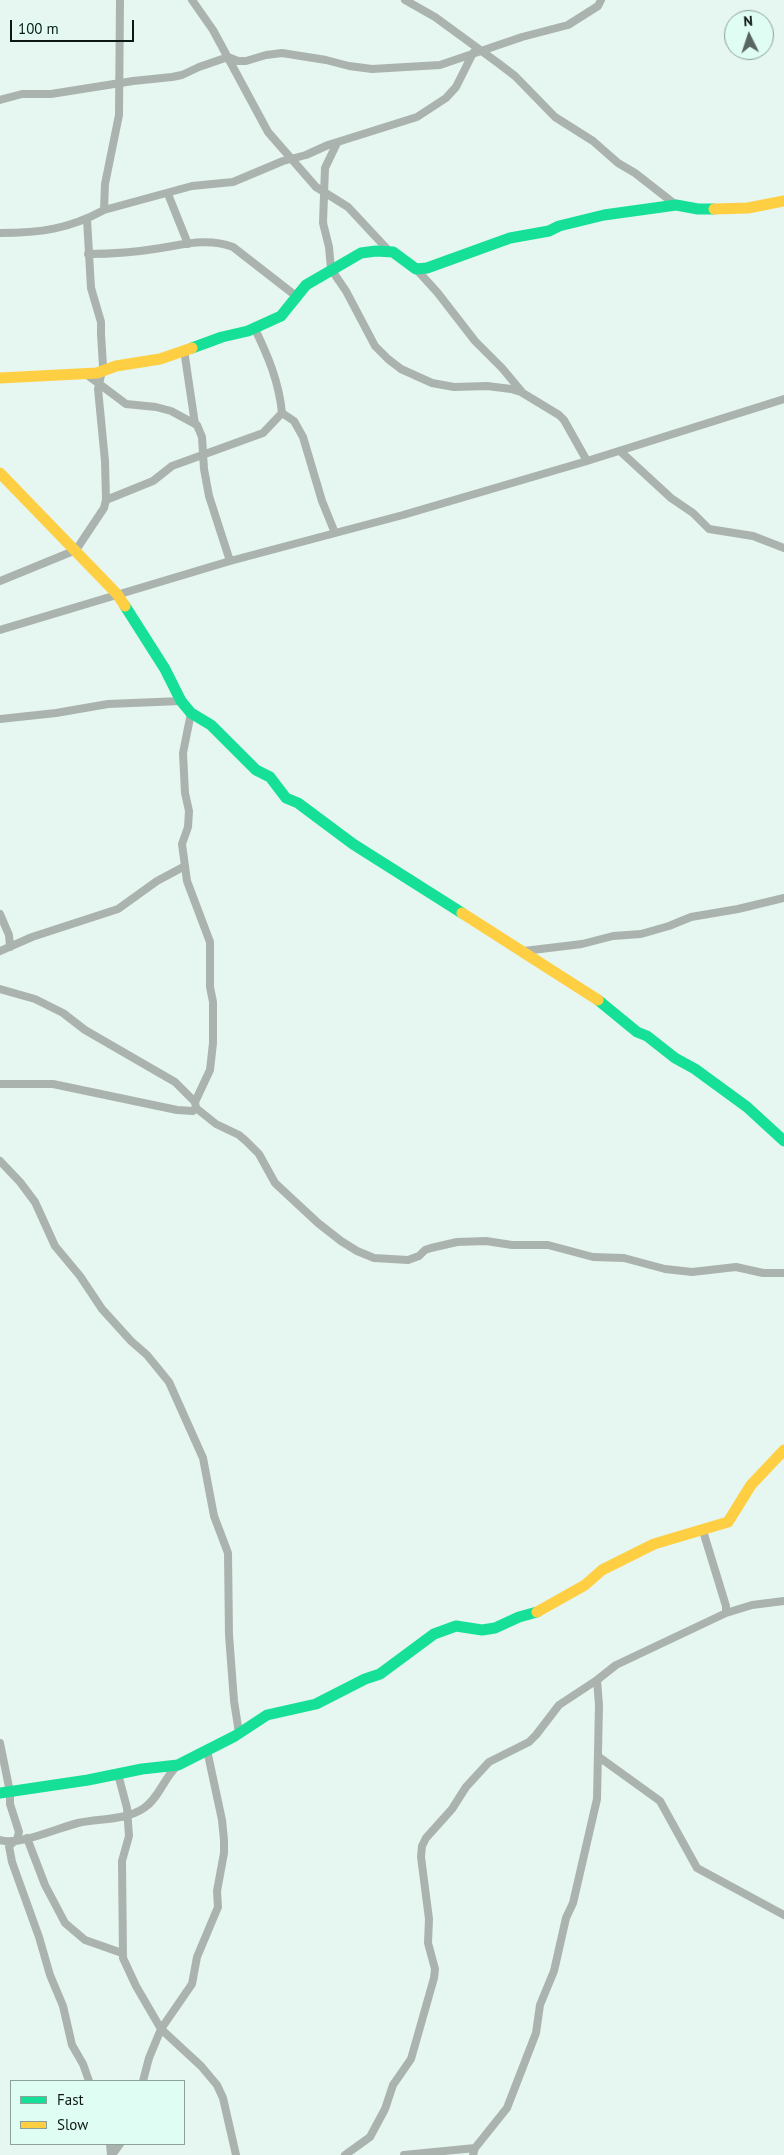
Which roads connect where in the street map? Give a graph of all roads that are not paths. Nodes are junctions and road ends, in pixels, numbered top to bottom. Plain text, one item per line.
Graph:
1 (120, 0) edge
2 (192, 0) edge
3 (405, 0) edge
4 (601, 0) edge
5 (477, 52) junction
6 (228, 57) junction
7 (119, 83) junction
8 (0, 100) edge
9 (337, 143) junction
10 (291, 159) junction
11 (323, 193) junction
12 (168, 194) junction
13 (784, 201) edge
14 (676, 205) junction
15 (104, 210) junction
16 (87, 219) junction
17 (0, 234) edge
18 (188, 244) junction
19 (389, 251) junction
20 (88, 254) junction
21 (331, 269) junction
22 (416, 269) junction
23 (296, 296) junction
24 (255, 329) junction
25 (184, 350) junction
26 (102, 370) junction
27 (86, 374) junction
28 (0, 378) edge
29 (99, 384) junction
30 (525, 395) junction
31 (784, 399) edge
32 (282, 413) junction
33 (195, 424) junction
34 (620, 450) junction
35 (204, 455) junction
36 (587, 461) junction
37 (0, 473) edge
38 (106, 500) junction
39 (335, 533) junction
40 (784, 548) edge
41 (76, 550) junction
42 (230, 561) junction
43 (0, 582) edge
44 (118, 594) junction
45 (0, 630) edge
46 (180, 701) junction
47 (191, 713) junction
48 (0, 719) edge
49 (185, 866) junction
50 (784, 898) edge
51 (0, 914) edge
52 (9, 935) junction
53 (19, 942) junction
54 (10, 947) junction
55 (0, 951) edge
56 (524, 951) junction
57 (0, 989) edge
58 (0, 1084) edge
59 (195, 1105) junction
60 (784, 1141) edge
61 (0, 1161) edge
62 (784, 1273) edge
63 (784, 1450) edge
64 (703, 1531) junction
65 (784, 1601) edge
66 (726, 1613) junction
67 (596, 1680) junction
68 (239, 1733) junction
69 (0, 1743) edge
70 (207, 1750) junction
71 (599, 1757) junction
72 (178, 1765) junction
73 (118, 1774) junction
74 (5, 1792) edge
75 (128, 1816) junction
76 (27, 1838) junction
77 (0, 1840) edge
78 (13, 1841) junction
79 (784, 1915) edge
80 (122, 1952) junction
81 (161, 2029) junction
82 (89, 2080) edge
83 (143, 2080) edge
84 (474, 2152) edge
85 (236, 2155) edge
86 (345, 2155) edge
87 (404, 2155) edge

1 - 7 street
2 - 6 street
3 - 5 street
4 - 5 street
5 - 6 street
5 - 9 street
5 - 14 street
6 - 7 street
6 - 10 street
7 - 8 street
7 - 15 street
9 - 10 street
9 - 11 street
10 - 11 street
10 - 12 street
11 - 19 street
11 - 21 street
12 - 15 street
12 - 18 street
13 - 14 street
14 - 22 street
15 - 16 street
16 - 17 street
16 - 20 street
18 - 20 street
18 - 23 street
19 - 21 street
19 - 22 street
20 - 26 street
21 - 23 street
21 - 30 street
22 - 30 street
23 - 24 street
24 - 25 street
24 - 32 street
25 - 26 street
25 - 33 street
26 - 27 street
26 - 29 street
27 - 28 street
27 - 29 street
29 - 33 street
29 - 38 street
30 - 36 street
31 - 34 street
32 - 35 street
32 - 39 street
33 - 35 street
34 - 36 street
34 - 40 street
35 - 38 street
35 - 42 street
36 - 39 street
37 - 41 street
38 - 41 street
39 - 42 street
41 - 43 street
41 - 44 street
42 - 44 street
44 - 45 street
44 - 46 street
46 - 47 street
46 - 48 street
47 - 49 street
47 - 56 street
49 - 53 street
49 - 59 street
50 - 56 street
51 - 52 street
52 - 53 street
52 - 54 street
53 - 54 street
54 - 55 street
56 - 60 street
57 - 59 street
58 - 59 street
59 - 62 street
61 - 68 street
63 - 64 street
64 - 66 street
64 - 68 street
65 - 66 street
66 - 67 street
67 - 71 street
67 - 86 street
68 - 70 street
69 - 74 street
70 - 72 street
70 - 81 street
71 - 79 street
71 - 84 street
72 - 73 street
72 - 75 street
73 - 74 street
73 - 75 street
74 - 78 street
75 - 76 street
75 - 80 street
76 - 78 street
76 - 80 street
77 - 78 street
78 - 82 street
80 - 81 street
81 - 83 street
81 - 85 street
84 - 87 street

